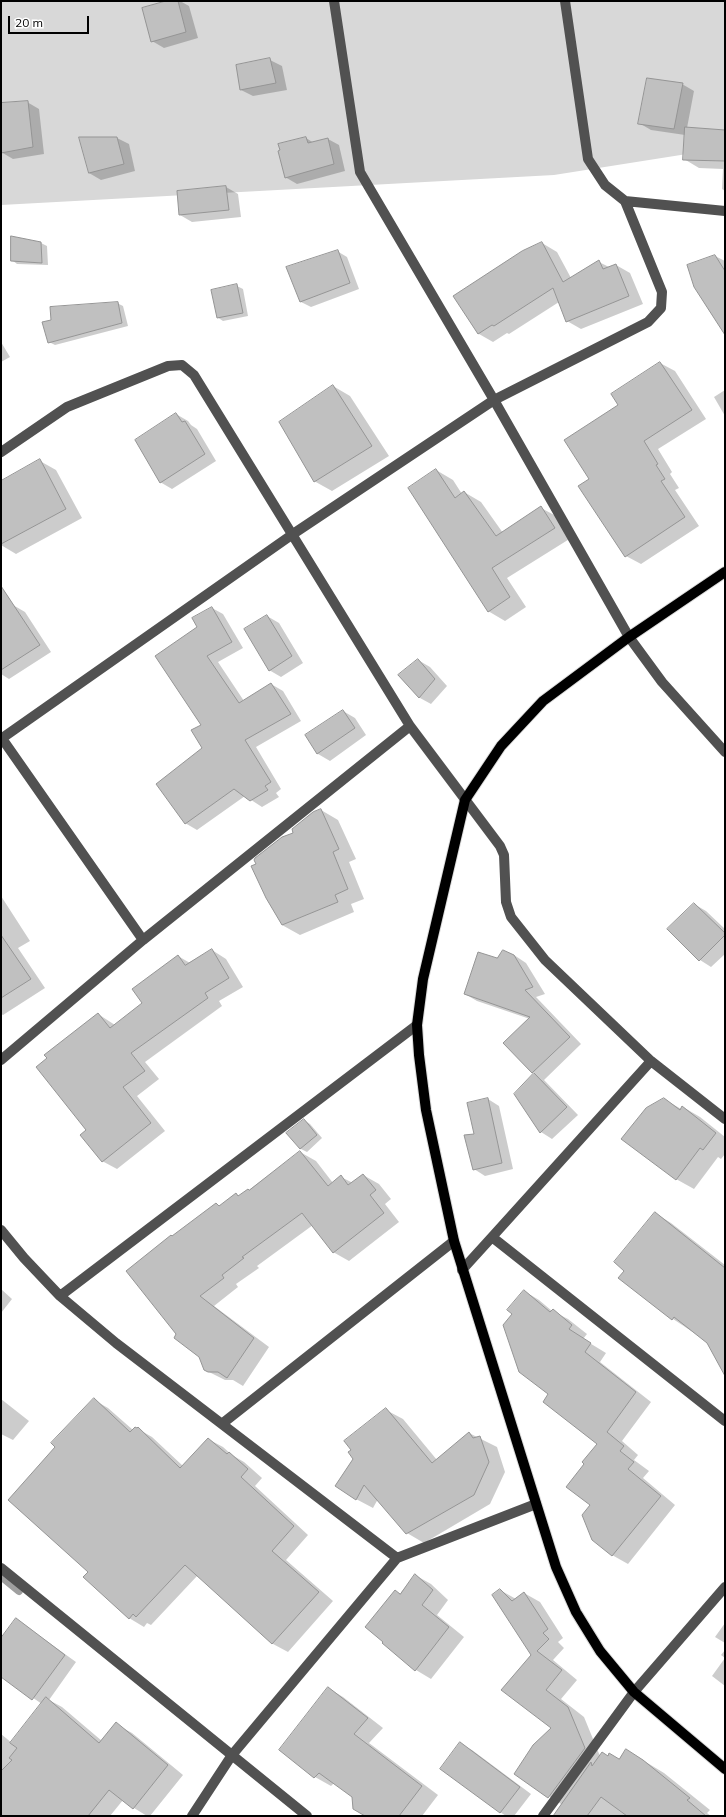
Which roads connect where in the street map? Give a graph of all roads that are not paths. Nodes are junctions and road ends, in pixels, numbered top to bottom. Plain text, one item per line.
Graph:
1 (334, 1) edge
2 (565, 1) edge
3 (625, 200) junction
4 (725, 211) edge
5 (494, 400) junction
6 (1, 452) edge
7 (293, 534) junction
8 (725, 572) edge
9 (629, 637) junction
10 (410, 726) junction
11 (1, 739) edge
12 (725, 752) edge
13 (465, 800) junction
14 (143, 940) junction
15 (417, 1025) junction
16 (1, 1060) edge
17 (651, 1060) junction
18 (725, 1119) edge
19 (1, 1230) edge
20 (492, 1237) junction
21 (454, 1241) junction
22 (462, 1270) junction
23 (60, 1296) junction
24 (725, 1421) edge
25 (223, 1424) junction
26 (536, 1504) junction
27 (397, 1558) junction
28 (1, 1568) edge
29 (725, 1587) edge
30 (634, 1692) junction
31 (232, 1755) junction
32 (725, 1769) edge
33 (192, 1816) edge
34 (307, 1816) edge
35 (543, 1816) edge

1 - 5 street
2 - 3 street
3 - 4 street
3 - 5 street
5 - 7 street
5 - 9 street
6 - 7 street
7 - 10 street
7 - 11 street
8 - 9 main road
9 - 12 street
9 - 13 main road
10 - 13 street
10 - 14 street
11 - 14 street
13 - 15 main road
13 - 17 street
14 - 16 street
15 - 21 main road
15 - 23 street
17 - 18 street
17 - 20 street
19 - 23 street
20 - 22 street
20 - 24 street
21 - 22 main road
21 - 25 street
22 - 26 main road
23 - 25 street
25 - 27 street
26 - 27 street
26 - 30 main road
27 - 31 street
28 - 31 street
29 - 30 street
30 - 32 main road
30 - 35 street
31 - 33 street
31 - 34 street

